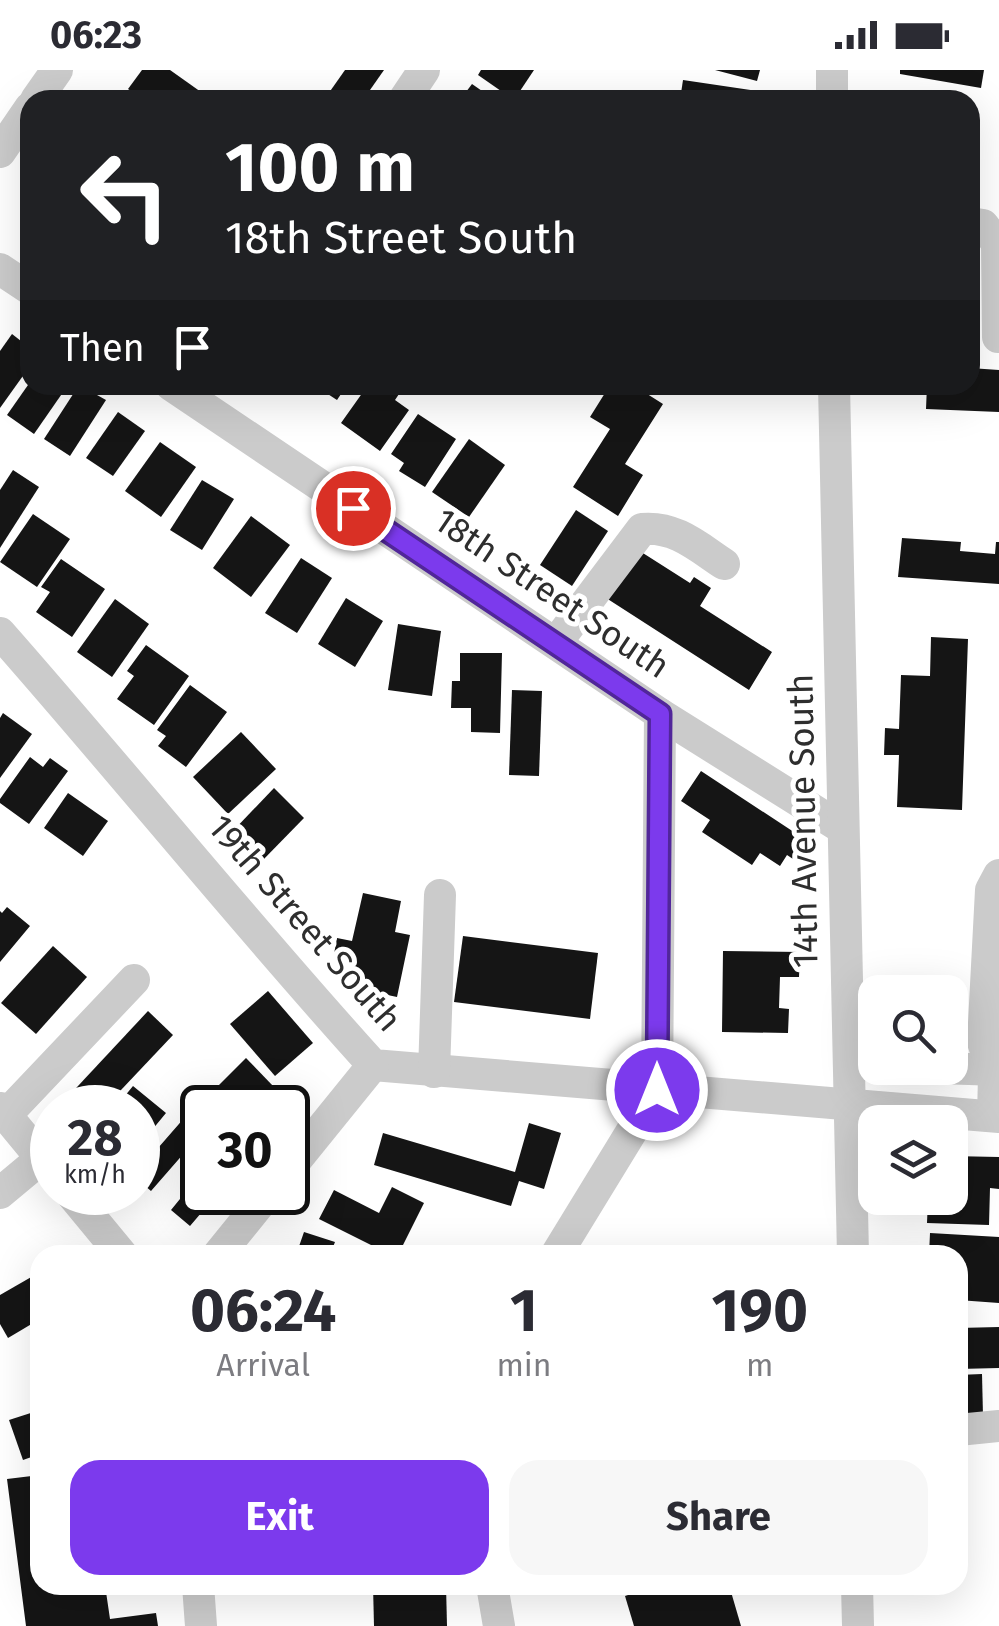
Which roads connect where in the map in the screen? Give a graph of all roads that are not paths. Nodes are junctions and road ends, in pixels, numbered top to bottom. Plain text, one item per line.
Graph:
1 (20, 123) edge
2 (0, 152) edge
3 (980, 225) edge
4 (998, 337) edge
5 (198, 395) edge
6 (834, 395) edge
7 (724, 564) dead end
8 (0, 632) edge
9 (556, 643) junction
10 (660, 714) junction
11 (842, 828) junction
12 (999, 876) edge
13 (440, 895) dead end
14 (134, 980) dead end
15 (373, 1065) junction
16 (968, 1069) edge
17 (996, 1070) edge
18 (434, 1072) junction
19 (657, 1090) junction
20 (850, 1105) junction
21 (858, 1106) edge
22 (3, 1112) edge
23 (968, 1114) edge
24 (996, 1116) edge
25 (310, 1143) edge
26 (30, 1145) edge
27 (30, 1175) edge
28 (0, 1193) edge
29 (89, 1215) edge
30 (250, 1215) edge
31 (114, 1245) edge
32 (226, 1245) edge
33 (562, 1245) edge
34 (853, 1245) edge
35 (199, 1595) edge
36 (493, 1595) edge
37 (866, 1595) edge
38 (201, 1626) edge
39 (498, 1626) edge
40 (858, 1626) edge

1 - 2 street
3 - 4 street
5 - 9 street, 18th Street South
6 - 11 street, 14th Avenue South
7 - 9 street
8 - 15 street, 19th Street South
9 - 10 street, 18th Street South
10 - 11 street, 18th Street South
10 - 19 street
11 - 20 street, 14th Avenue South
12 - 17 street
13 - 18 street
14 - 22 street
15 - 18 street, 19th Street South
15 - 25 street
16 - 17 street
17 - 24 street
18 - 19 street, 19th Street South
19 - 20 street, 19th Street South
19 - 33 street
20 - 21 street, 19th Street South
20 - 34 street, 14th Avenue South
22 - 26 street
23 - 24 street, 19th Street South
27 - 28 street
29 - 31 street
30 - 32 street
35 - 38 street
36 - 39 street
37 - 40 street

